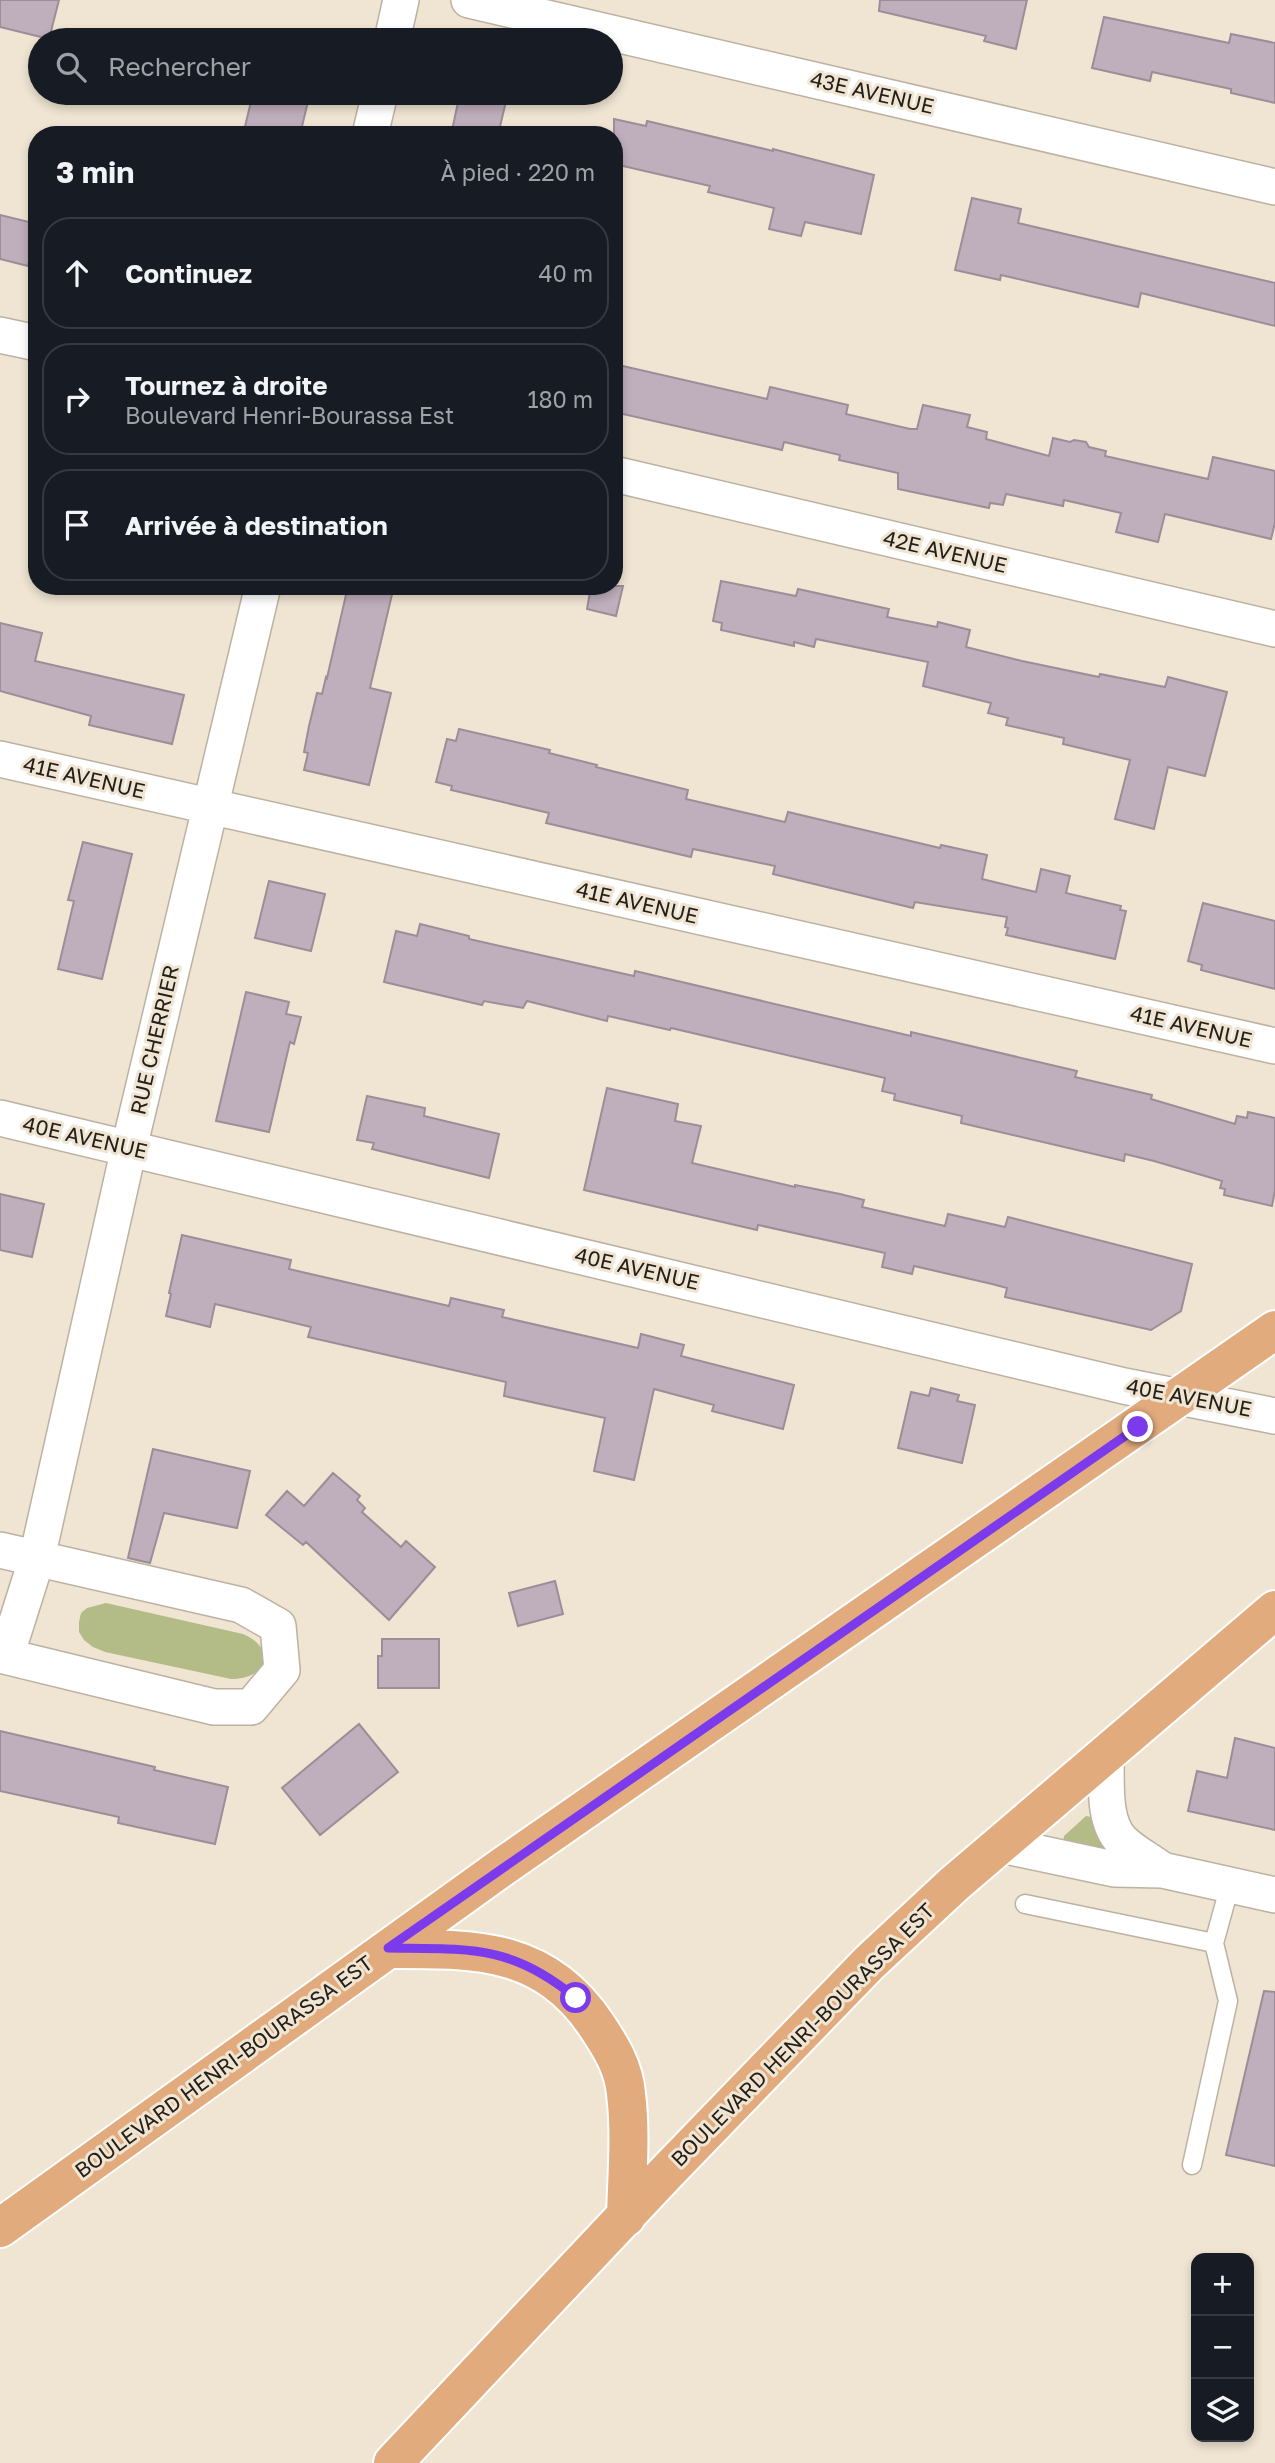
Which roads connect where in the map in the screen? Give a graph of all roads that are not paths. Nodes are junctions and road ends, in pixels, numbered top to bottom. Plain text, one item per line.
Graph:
1 (401, 0) edge
2 (469, 0) edge
3 (395, 28) edge
4 (590, 28) edge
5 (623, 36) edge
6 (377, 105) edge
7 (372, 126) edge
8 (1275, 187) edge
9 (0, 335) edge
10 (28, 341) edge
11 (623, 476) edge
12 (261, 595) edge
13 (1275, 629) edge
14 (0, 759) edge
15 (210, 806) junction
16 (1275, 1046) edge
17 (0, 1118) edge
18 (129, 1148) junction
19 (1275, 1330) edge
20 (1183, 1396) junction
21 (1275, 1416) edge
22 (0, 1550) edge
23 (37, 1558) junction
24 (1275, 1610) edge
25 (3, 1655) edge
26 (1105, 1755) junction
27 (1001, 1845) junction
28 (1162, 1870) junction
29 (1230, 1885) junction
30 (1275, 1895) edge
31 (1025, 1903) dead end
32 (1214, 1943) junction
33 (388, 1948) junction
34 (1192, 2165) dead end
35 (626, 2217) junction
36 (0, 2228) edge
37 (393, 2463) edge

1 - 3 street
2 - 4 street, 43E AVENUE
5 - 8 street, 43E AVENUE
6 - 7 street
9 - 10 street
11 - 13 street, 42E AVENUE
12 - 15 street, RUE CHERRIER
14 - 15 street, 41E AVENUE
15 - 16 street, 41E AVENUE
15 - 18 street, RUE CHERRIER
17 - 18 street, 40E AVENUE
18 - 20 street, 40E AVENUE
18 - 23 street, RUE CHERRIER
19 - 20 main road, BOULEVARD HENRI-BOURASSA EST
20 - 21 street, 40E AVENUE
20 - 33 main road, BOULEVARD HENRI-BOURASSA EST
22 - 23 street
23 - 25 street, RUE CHERRIER
23 - 25 street
24 - 26 main road, BOULEVARD HENRI-BOURASSA EST
26 - 27 main road, BOULEVARD HENRI-BOURASSA EST
26 - 28 street
27 - 28 street
27 - 35 main road, BOULEVARD HENRI-BOURASSA EST
28 - 29 street
29 - 30 street
29 - 32 lane
31 - 32 lane
32 - 34 lane
33 - 35 main road
33 - 36 main road, BOULEVARD HENRI-BOURASSA EST
35 - 37 main road, BOULEVARD HENRI-BOURASSA EST

